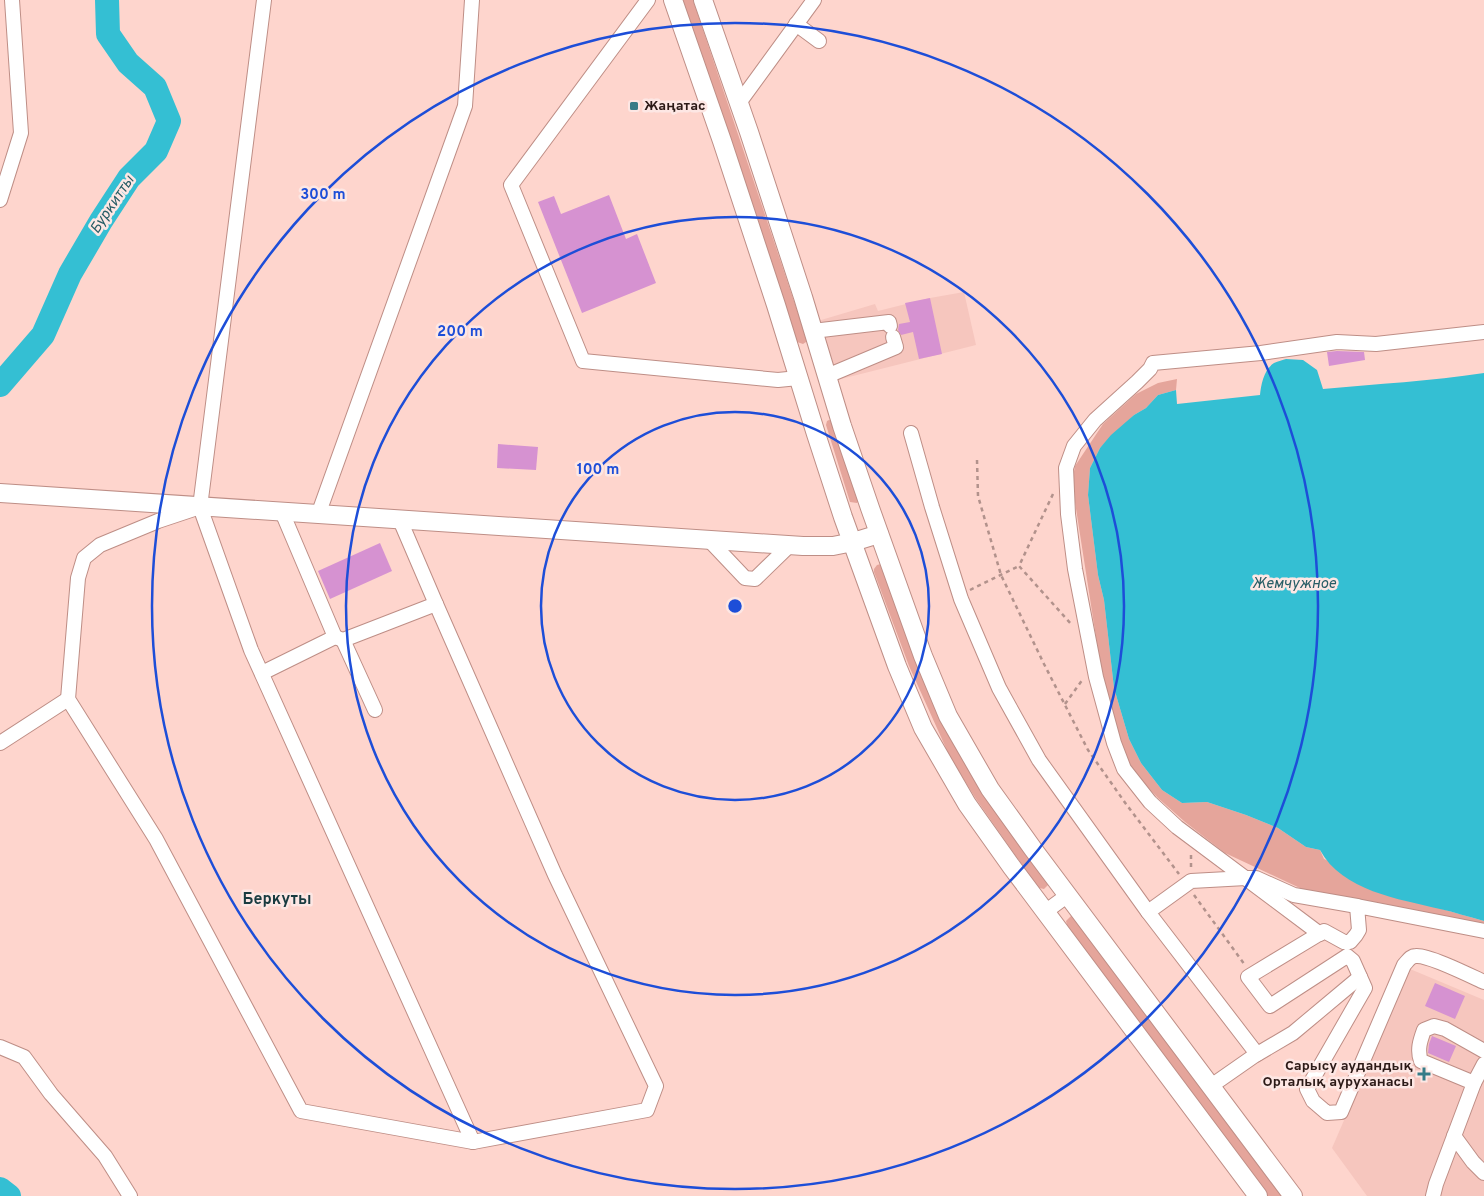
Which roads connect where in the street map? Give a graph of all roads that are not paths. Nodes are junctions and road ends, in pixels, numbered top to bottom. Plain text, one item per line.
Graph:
1 (12, 0) edge
2 (264, 0) edge
3 (472, 0) edge
4 (648, 0) edge
5 (674, 0) edge
6 (703, 0) edge
7 (814, 0) edge
8 (796, 24) junction
9 (819, 41) dead end
10 (739, 103) junction
11 (0, 200) edge
12 (813, 331) junction
13 (1484, 332) edge
14 (826, 373) junction
15 (798, 378) junction
16 (911, 433) dead end
17 (0, 493) edge
18 (200, 507) junction
19 (282, 512) junction
20 (318, 515) junction
21 (400, 520) junction
22 (879, 534) junction
23 (709, 540) junction
24 (853, 542) junction
25 (790, 545) junction
26 (436, 604) junction
27 (339, 639) junction
28 (262, 673) junction
29 (68, 699) junction
30 (374, 710) dead end
31 (0, 743) edge
32 (1246, 878) junction
33 (1068, 895) junction
34 (1357, 906) junction
35 (1045, 912) junction
36 (1148, 912) junction
37 (1484, 931) edge
38 (1320, 934) junction
39 (1360, 977) junction
40 (1484, 982) edge
41 (0, 1047) edge
42 (1484, 1050) edge
43 (1257, 1054) junction
44 (1484, 1064) edge
45 (1474, 1083) junction
46 (1211, 1086) junction
47 (1454, 1136) junction
48 (472, 1142) junction
49 (1484, 1173) edge
50 (130, 1196) edge
51 (1258, 1196) edge
52 (1292, 1196) edge
53 (1433, 1196) edge

1 - 11 street
2 - 18 street
3 - 20 street
4 - 15 street
5 - 15 main road
6 - 10 main road
7 - 8 street
8 - 9 street
8 - 10 street
10 - 12 main road
12 - 14 main road
12 - 14 street
13 - 32 street
14 - 15 main road
14 - 22 main road
15 - 24 main road
16 - 36 street
17 - 18 main road
18 - 19 main road
18 - 28 street
18 - 29 street
19 - 20 main road
19 - 27 street
20 - 21 main road
21 - 23 main road
21 - 26 street
22 - 24 main road
22 - 33 main road
23 - 25 main road
23 - 25 street
24 - 25 main road
24 - 35 main road
26 - 27 street
26 - 48 street
27 - 28 street
27 - 30 street
28 - 48 street
29 - 31 street
29 - 48 street
32 - 34 street
32 - 36 street
32 - 38 street
33 - 35 street
33 - 46 main road
34 - 37 street
34 - 38 street
35 - 51 main road
36 - 43 street
38 - 39 street
39 - 40 street
39 - 43 street
41 - 50 street
42 - 45 street
43 - 46 street
44 - 45 street
45 - 47 street
46 - 52 main road
47 - 49 street
47 - 53 street

